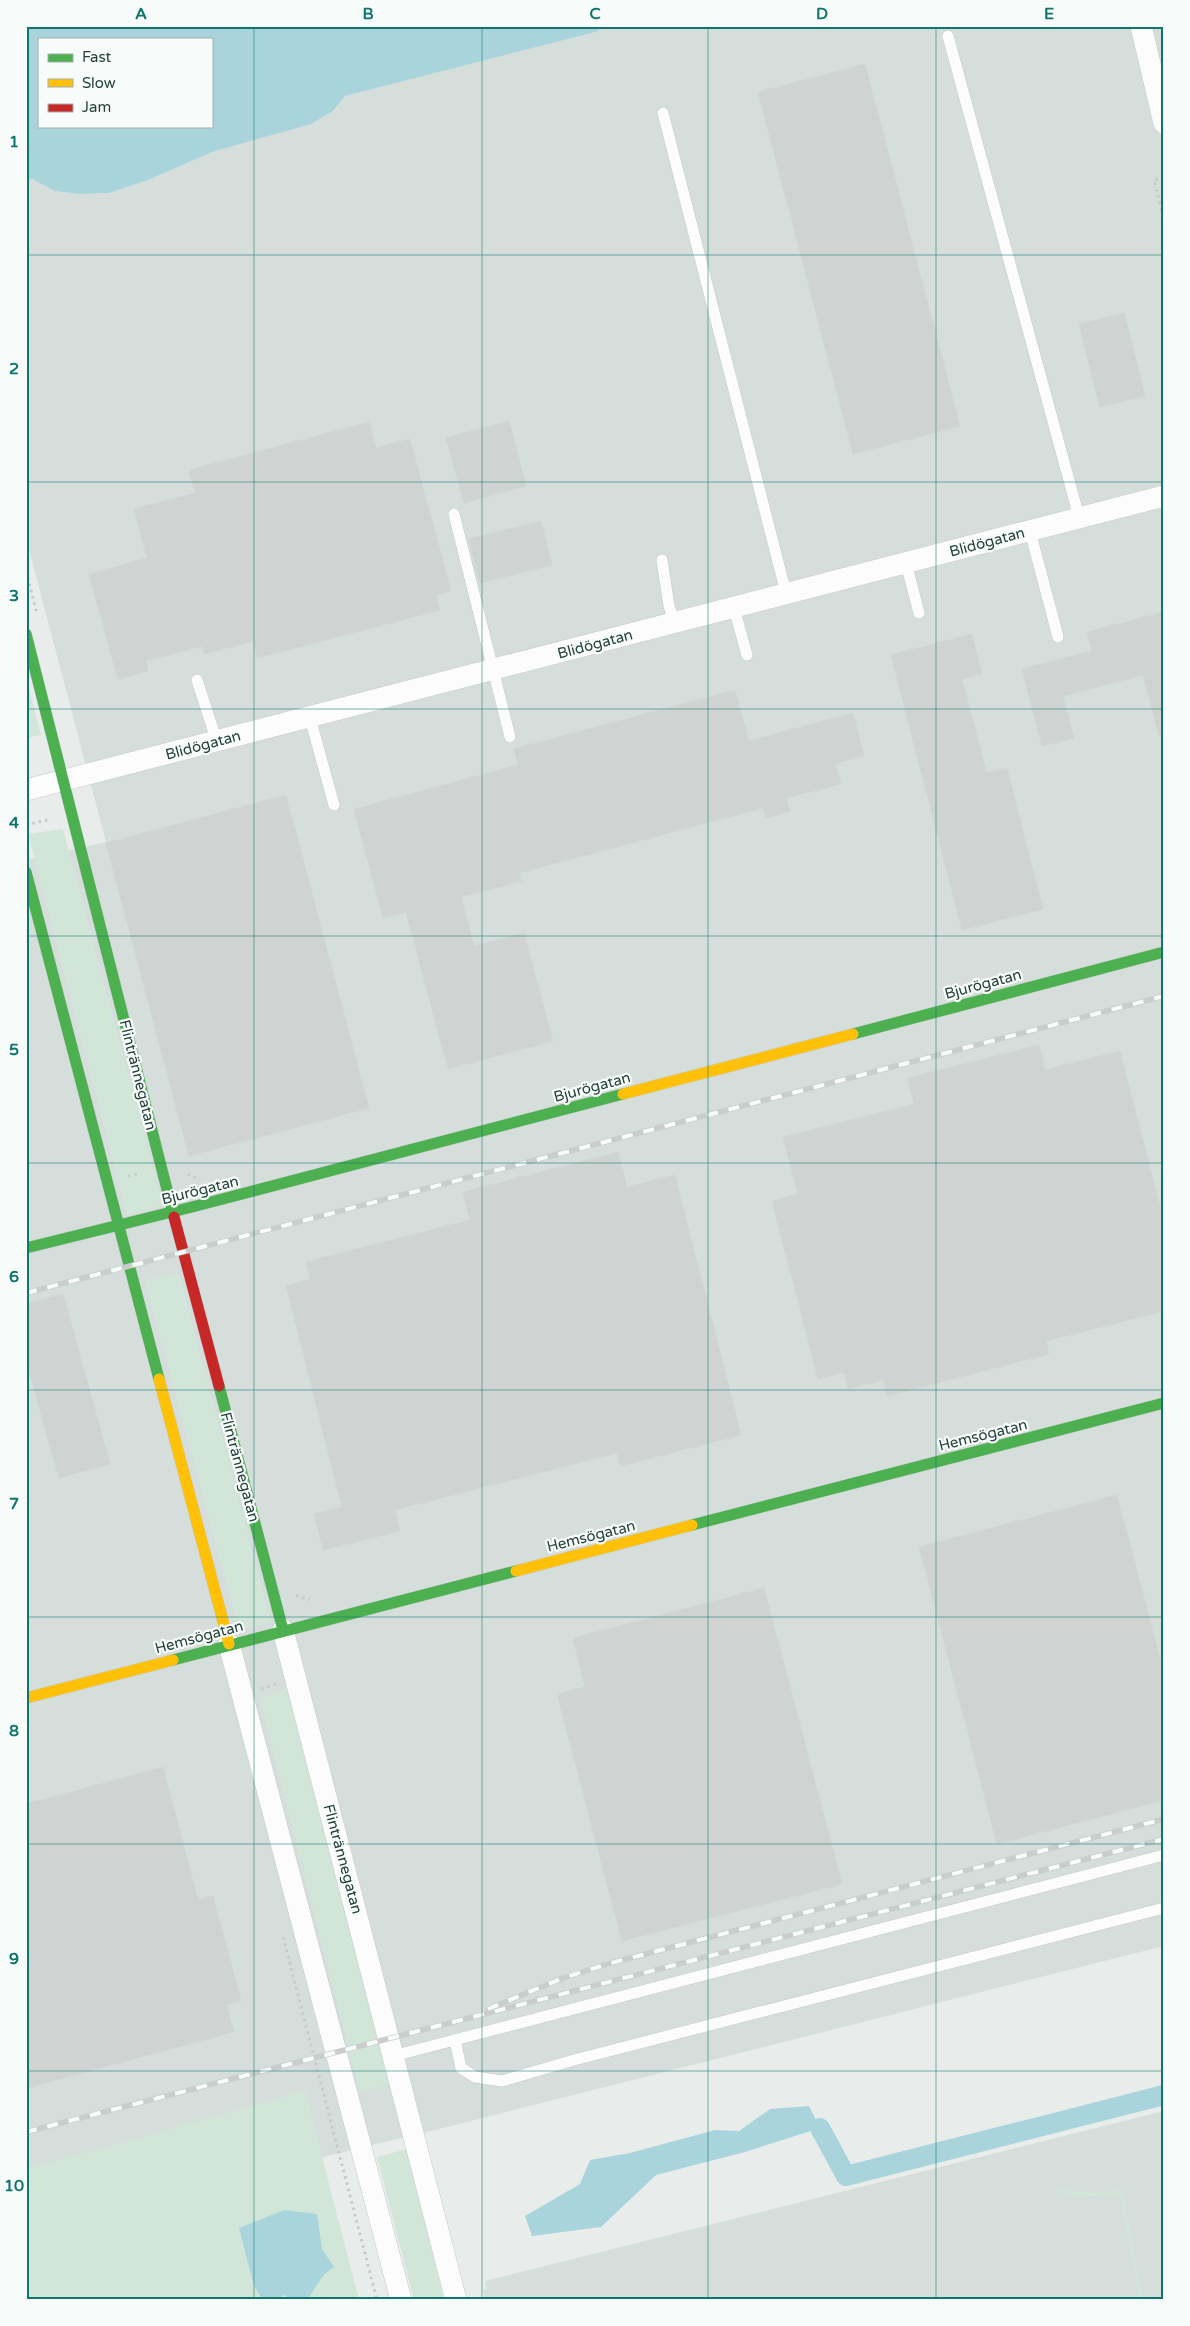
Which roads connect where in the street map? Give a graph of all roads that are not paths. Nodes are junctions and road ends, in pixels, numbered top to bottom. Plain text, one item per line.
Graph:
1 (1141, 26) edge
2 (948, 36) dead end
3 (663, 113) dead end
4 (1164, 123) edge
5 (1164, 496) edge
6 (454, 514) dead end
7 (1079, 517) junction
8 (1030, 531) junction
9 (662, 560) dead end
10 (906, 563) junction
11 (786, 593) junction
12 (734, 608) junction
13 (919, 613) dead end
14 (674, 623) junction
15 (26, 634) edge
16 (1058, 637) dead end
17 (747, 655) dead end
18 (493, 670) junction
19 (197, 680) dead end
20 (310, 718) junction
21 (510, 737) dead end
22 (217, 742) junction
23 (63, 780) junction
24 (26, 790) edge
25 (334, 805) dead end
26 (26, 872) edge
27 (1164, 952) edge
28 (173, 1212) junction
29 (118, 1226) junction
30 (26, 1248) edge
31 (1164, 1404) edge
32 (283, 1630) junction
33 (229, 1644) junction
34 (26, 1698) edge
35 (1164, 1855) edge
36 (1164, 1908) edge
37 (455, 2040) junction
38 (394, 2056) junction
39 (401, 2300) edge
40 (456, 2300) edge

1 - 4 street
2 - 7 lane
3 - 11 lane
5 - 7 street, Blidögatan
6 - 18 lane
7 - 8 street, Blidögatan
8 - 10 street, Blidögatan
8 - 16 lane
9 - 14 lane
10 - 11 street, Blidögatan
10 - 13 lane
11 - 12 street, Blidögatan
12 - 14 street, Blidögatan
12 - 17 lane
14 - 18 street, Blidögatan
15 - 23 street, Flintrännegatan
18 - 20 street, Blidögatan
18 - 21 lane
19 - 22 lane
20 - 22 street, Blidögatan
20 - 25 lane
22 - 23 street, Blidögatan
23 - 24 street, Blidögatan
23 - 28 street, Flintrännegatan
26 - 29 street
27 - 28 street, Bjurögatan
28 - 29 street, Bjurögatan
28 - 32 street, Flintrännegatan
29 - 30 street, Bjurögatan
29 - 33 street
31 - 32 street, Hemsögatan
32 - 33 street, Hemsögatan
32 - 38 street, Flintrännegatan
33 - 34 street, Hemsögatan
33 - 39 street
35 - 37 lane
36 - 37 lane
37 - 38 lane
38 - 40 street, Flintrännegatan

